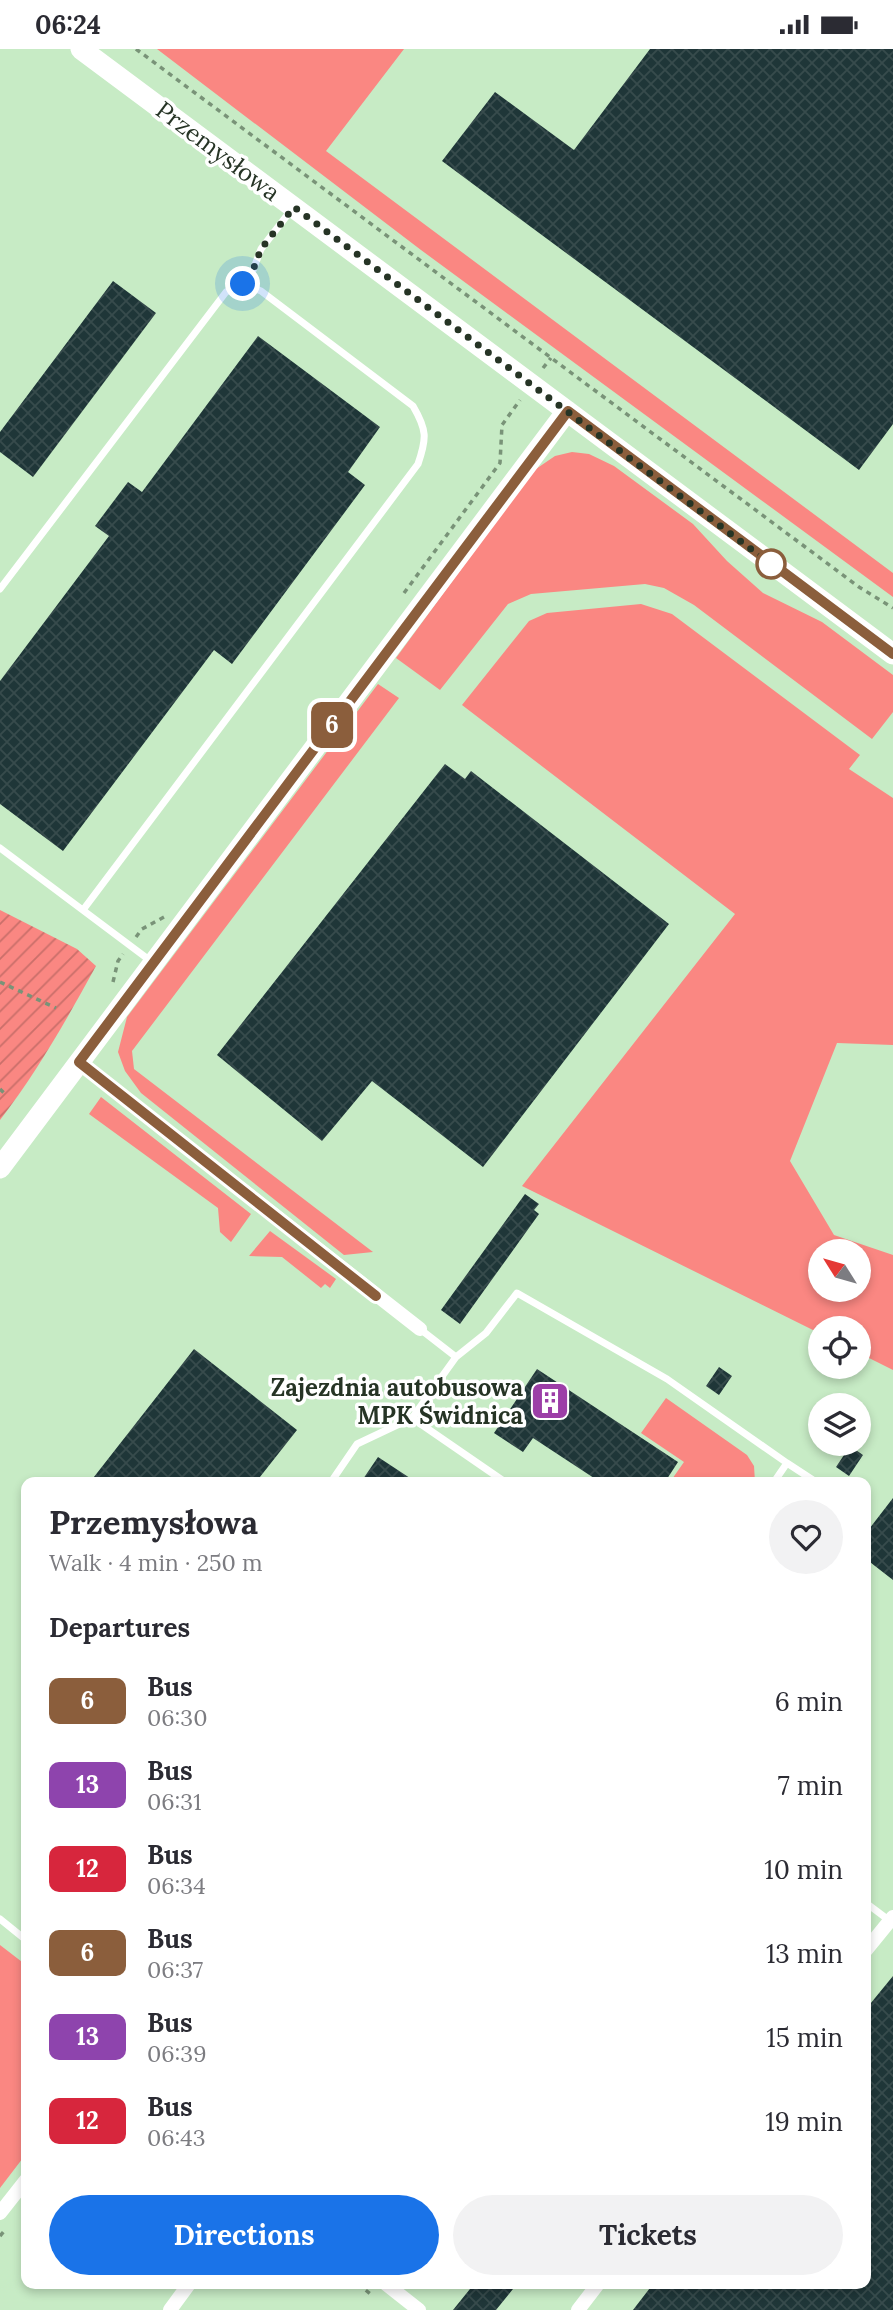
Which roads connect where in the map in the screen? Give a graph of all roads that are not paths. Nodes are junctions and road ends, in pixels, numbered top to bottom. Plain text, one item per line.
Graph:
1 (81, 49) edge
2 (294, 207) junction
3 (247, 286) junction
4 (568, 411) junction
5 (0, 589) edge
6 (893, 654) edge
7 (0, 848) edge
8 (83, 910) junction
9 (153, 962) junction
10 (79, 1062) junction
11 (0, 1168) edge
12 (420, 1329) joint
13 (456, 1357) junction
14 (412, 1418) junction
15 (787, 1463) junction
16 (334, 1477) edge
17 (498, 1477) edge
18 (777, 1477) edge
19 (808, 1477) edge
20 (871, 1906) edge
21 (0, 1919) edge
22 (891, 1919) edge
23 (21, 1936) edge
24 (871, 1943) edge
25 (21, 2186) edge
26 (0, 2213) edge
27 (185, 2289) edge
28 (392, 2289) edge
29 (594, 2289) edge
30 (170, 2310) edge
31 (419, 2310) edge
32 (578, 2310) edge

1 - 2 main road, Przemysłowa
2 - 3 lane
2 - 4 main road, Przemysłowa
3 - 5 lane
3 - 8 lane
4 - 6 main road, Przemysłowa
4 - 9 main road
7 - 8 lane
8 - 9 lane
9 - 10 main road
10 - 11 main road
10 - 12 street
12 - 13 lane
13 - 14 lane
13 - 15 lane
14 - 16 lane
14 - 17 lane
15 - 18 lane
15 - 19 lane
20 - 22 lane
21 - 23 lane
22 - 24 street
25 - 26 street
27 - 30 street
28 - 31 street
29 - 32 street

